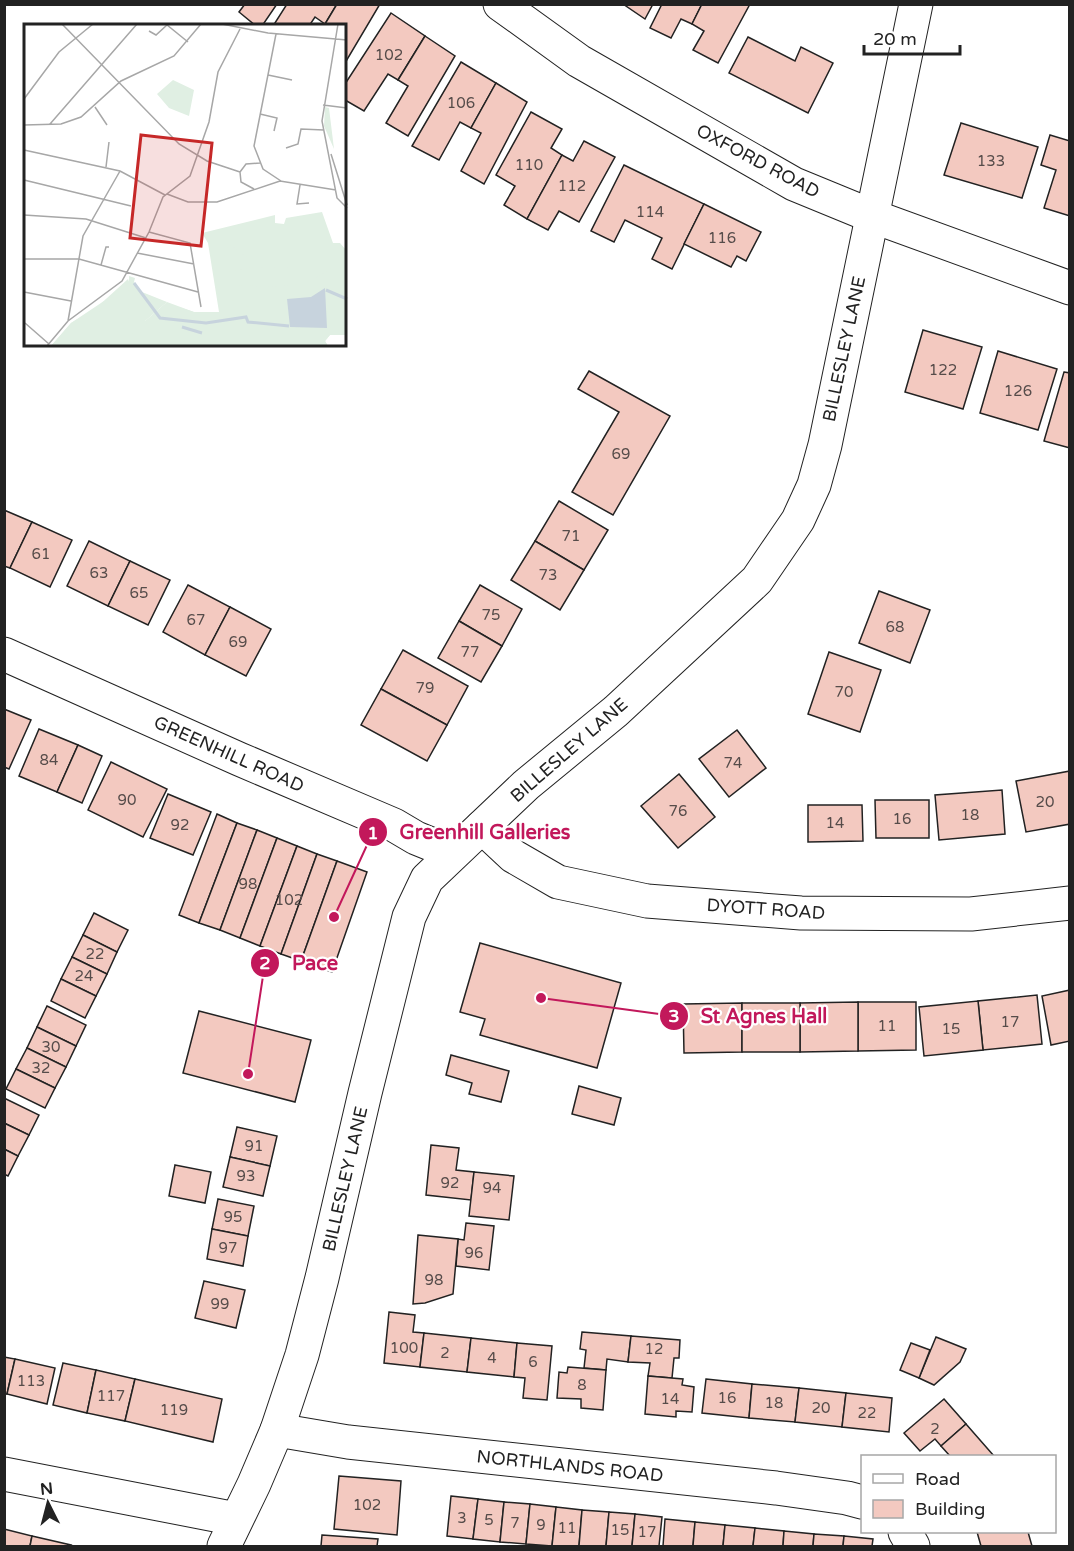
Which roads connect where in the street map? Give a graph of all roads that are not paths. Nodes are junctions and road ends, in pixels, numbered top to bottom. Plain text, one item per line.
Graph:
1 (500, 4) edge
2 (916, 4) edge
3 (872, 216) junction
4 (1070, 288) edge
5 (4, 654) edge
6 (482, 827) junction
7 (453, 854) junction
8 (1070, 903) edge
9 (277, 1430) junction
10 (4, 1474) edge
11 (861, 1503) edge
12 (230, 1533) edge

1 - 3 street, OXFORD ROAD
2 - 3 street, BILLESLEY LANE
3 - 4 street, OXFORD ROAD
3 - 6 street, BILLESLEY LANE
5 - 7 street, GREENHILL ROAD
6 - 7 street, BILLESLEY LANE
6 - 8 street, DYOTT ROAD
7 - 9 street, BILLESLEY LANE
9 - 11 street, NORTHLANDS ROAD
9 - 12 street, BILLESLEY LANE
10 - 12 street

